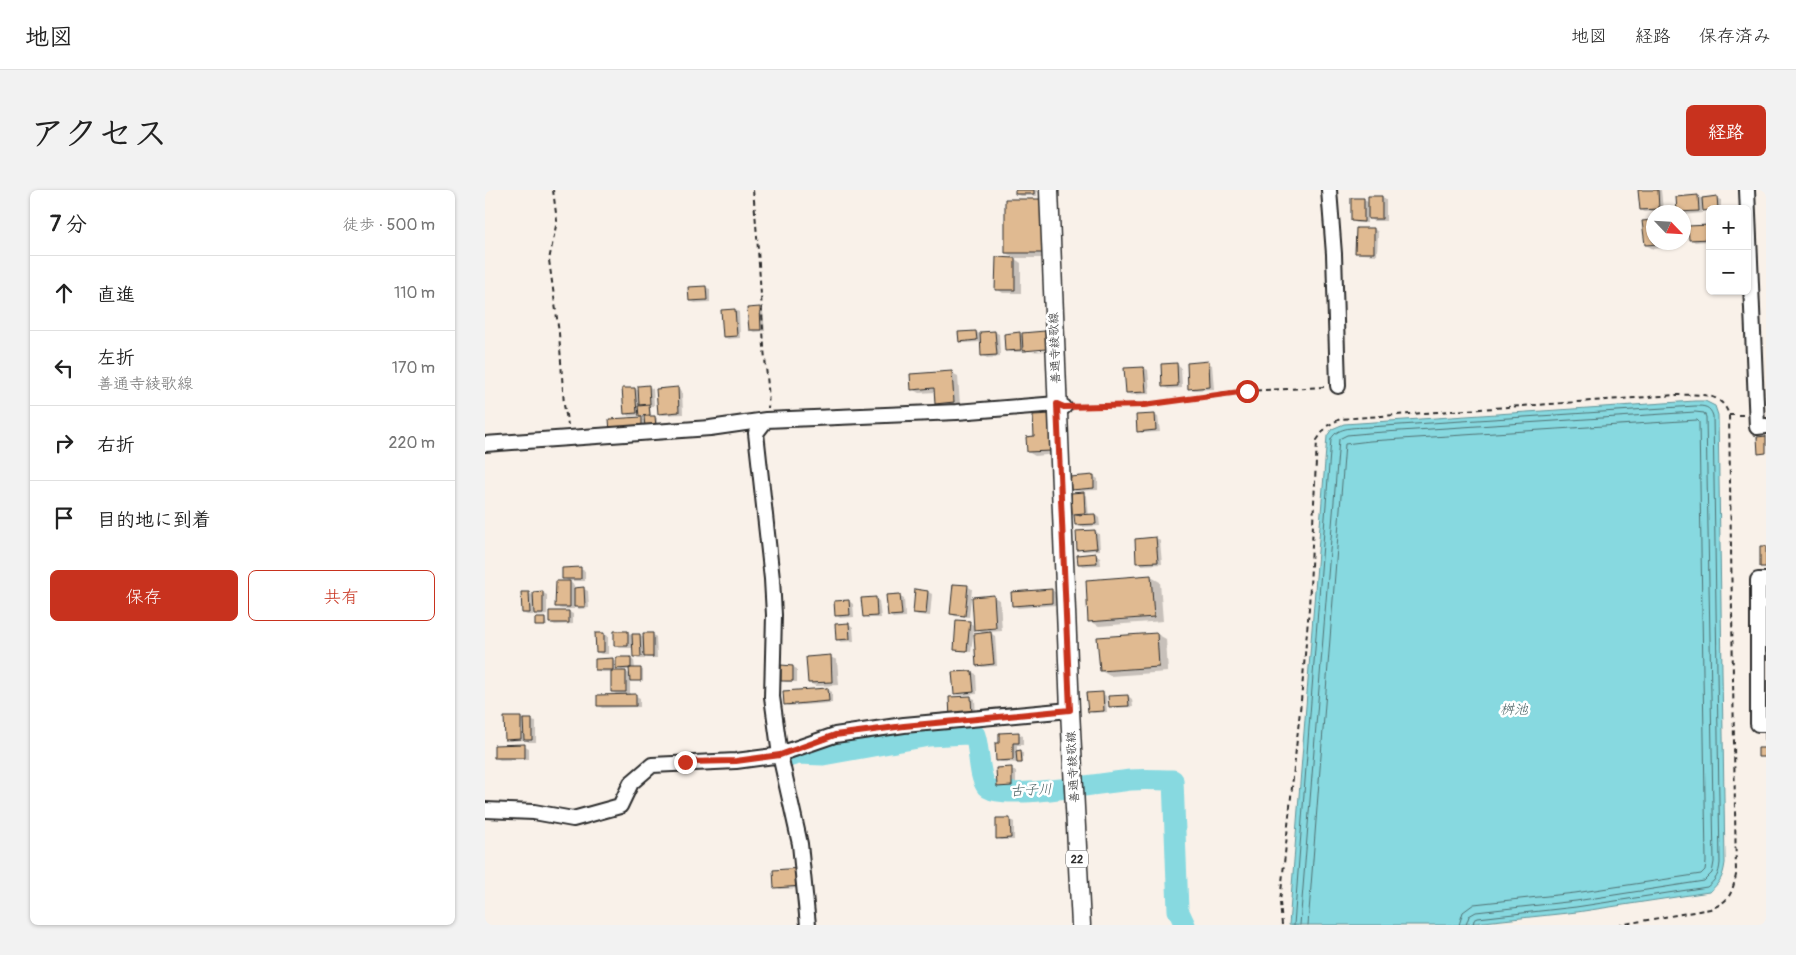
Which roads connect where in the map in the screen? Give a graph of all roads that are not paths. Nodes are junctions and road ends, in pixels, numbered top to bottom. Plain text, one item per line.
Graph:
1 (1049, 190) edge
2 (1329, 190) edge
3 (1747, 190) edge
4 (1338, 386) road end
5 (1061, 406) junction
6 (767, 420) junction
7 (1766, 426) edge
8 (485, 444) edge
9 (1766, 580) edge
10 (1070, 710) junction
11 (1766, 724) edge
12 (780, 755) junction
13 (485, 810) edge
14 (808, 925) edge
15 (1081, 925) edge

1 - 5 main road, 善通寺綾歌線 / 22
2 - 4 street
3 - 7 street
5 - 6 street
5 - 10 main road, 善通寺綾歌線 / 22
6 - 8 street
6 - 12 street
9 - 11 street
10 - 12 street
10 - 15 main road, 善通寺綾歌線 / 22
12 - 13 street
12 - 14 street

